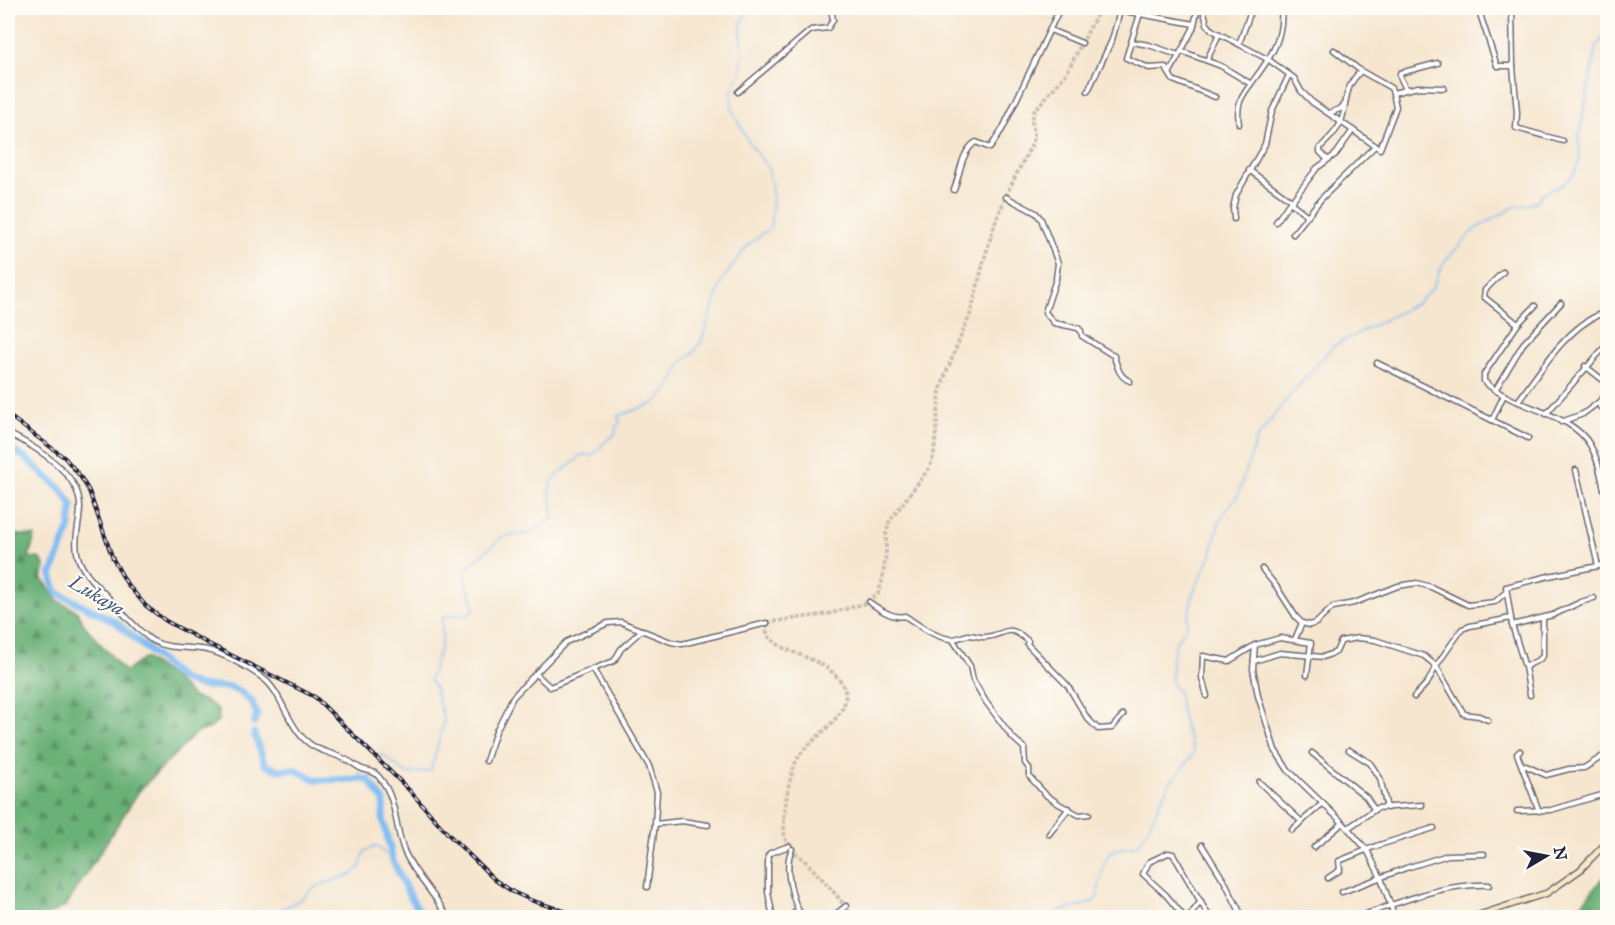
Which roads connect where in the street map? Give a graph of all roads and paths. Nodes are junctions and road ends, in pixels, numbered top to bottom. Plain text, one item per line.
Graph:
1 (831, 8) edge
2 (1060, 8) edge
3 (1107, 8) edge
4 (1142, 8) edge
5 (1198, 8) edge
6 (1203, 8) edge
7 (1252, 8) edge
8 (1281, 8) edge
9 (1478, 8) edge
10 (1512, 8) edge
11 (1120, 11) junction
12 (1140, 14) junction
13 (1194, 24) junction
14 (1050, 30) junction
15 (1219, 34) junction
16 (1132, 42) junction
17 (1082, 44) dead end
18 (1239, 44) junction
19 (1334, 50) dead end
20 (1180, 53) junction
21 (1207, 60) junction
22 (1269, 60) junction
23 (1438, 63) dead end
24 (1513, 66) junction
25 (1361, 71) junction
26 (1170, 73) junction
27 (1289, 75) junction
28 (1251, 84) junction
29 (1444, 88) dead end
30 (1406, 89) junction
31 (1088, 91) dead end
32 (738, 92) dead end
33 (1393, 93) junction
34 (1215, 97) dead end
35 (1345, 104) junction
36 (1329, 113) junction
37 (1341, 122) junction
38 (1239, 124) dead end
39 (1353, 130) junction
40 (1563, 141) dead end
41 (1375, 146) junction
42 (1327, 159) junction
43 (1250, 170) junction
44 (954, 190) dead end
45 (1006, 197) dead end
46 (1290, 202) junction
47 (1308, 216) junction
48 (1234, 219) dead end
49 (1276, 222) dead end
50 (1293, 234) dead end
51 (1503, 272) dead end
52 (1561, 303) dead end
53 (1534, 306) dead end
54 (1598, 315) dead end
55 (1518, 324) junction
56 (1608, 343) edge
57 (1377, 363) dead end
58 (1585, 366) junction
59 (1130, 381) dead end
60 (1608, 384) edge
61 (1496, 389) junction
62 (1608, 390) edge
63 (1504, 395) junction
64 (1518, 401) junction
65 (1599, 402) junction
66 (1608, 412) edge
67 (1546, 414) junction
68 (1492, 420) junction
69 (1561, 422) junction
70 (8, 433) edge
71 (1528, 438) dead end
72 (1576, 470) dead end
73 (1608, 503) edge
74 (1608, 564) edge
75 (1598, 566) junction
76 (1262, 569) dead end
77 (1506, 592) junction
78 (1594, 598) dead end
79 (868, 602) dead end
80 (1511, 618) junction
81 (1543, 618) junction
82 (767, 622) dead end
83 (1302, 623) junction
84 (1512, 625) junction
85 (642, 629) junction
86 (1295, 639) junction
87 (953, 640) junction
88 (1255, 645) junction
89 (1310, 657) junction
90 (1254, 660) junction
91 (1436, 666) junction
92 (1525, 667) junction
93 (593, 669) junction
94 (536, 674) junction
95 (1307, 675) dead end
96 (1530, 695) dead end
97 (1207, 696) dead end
98 (1414, 697) dead end
99 (1123, 716) dead end
100 (1488, 720) dead end
101 (1349, 750) dead end
102 (1520, 751) dead end
103 (1312, 753) dead end
104 (1608, 753) edge
105 (486, 760) dead end
106 (1522, 767) junction
107 (1259, 782) dead end
108 (1608, 793) edge
109 (1323, 803) junction
110 (1422, 805) dead end
111 (1069, 808) junction
112 (1388, 808) junction
113 (1374, 809) junction
114 (1517, 811) dead end
115 (1539, 811) junction
116 (1089, 814) dead end
117 (1302, 822) junction
118 (1343, 823) junction
119 (655, 825) junction
120 (708, 825) dead end
121 (1348, 828) junction
122 (1434, 828) dead end
123 (1292, 830) dead end
124 (1048, 834) dead end
125 (1608, 841) edge
126 (1202, 845) dead end
127 (1314, 847) dead end
128 (1367, 850) junction
129 (1484, 854) dead end
130 (1328, 878) dead end
131 (1381, 878) junction
132 (1489, 885) dead end
133 (647, 887) dead end
134 (1342, 892) dead end
135 (1201, 901) junction
136 (846, 906) dead end
137 (1390, 906) junction
138 (798, 910) junction
139 (1209, 915) edge
140 (448, 918) edge
141 (773, 918) edge
142 (788, 918) edge
143 (803, 918) edge
144 (831, 918) edge
145 (1186, 918) edge
146 (1204, 918) edge
147 (1243, 918) edge
148 (1355, 918) edge
149 (1395, 918) edge
150 (1470, 918) edge

1 - 32 street
2 - 14 street
3 - 11 street
4 - 12 street
5 - 13 street
6 - 15 street
7 - 18 street
8 - 22 street
9 - 24 street
10 - 24 street
11 - 12 street
11 - 31 street
12 - 13 street
12 - 16 street
13 - 20 street
14 - 17 street
14 - 44 street
15 - 18 street
15 - 21 street
16 - 20 street
16 - 26 street
18 - 22 street
19 - 25 street
20 - 21 street
20 - 26 street
21 - 28 street
22 - 27 street
22 - 28 street
23 - 30 street
24 - 40 street
25 - 33 street
25 - 35 street
26 - 34 street
27 - 36 street
27 - 43 street
28 - 38 street
29 - 30 street
30 - 33 street
33 - 41 street
35 - 36 street
35 - 37 street
36 - 37 street
37 - 39 street
37 - 42 street
39 - 41 street
39 - 42 street
41 - 47 street
42 - 46 street
43 - 46 street
43 - 48 street
45 - 59 street
46 - 47 street
46 - 49 street
47 - 50 street
51 - 55 street
52 - 61 street
53 - 55 street
54 - 64 street
55 - 61 street
56 - 58 street
57 - 68 street
58 - 60 street
58 - 67 street
61 - 63 street
62 - 65 street
63 - 64 street
63 - 68 street
64 - 67 street
65 - 66 street
65 - 69 street
67 - 69 street
68 - 71 street
69 - 73 street
70 - 140 street
72 - 75 street
74 - 75 street
75 - 77 street
76 - 83 street
77 - 80 street
77 - 83 street
78 - 81 street
79 - 87 street
80 - 84 street
80 - 91 street
81 - 84 street
81 - 92 street
82 - 85 street
83 - 86 street
84 - 92 street
85 - 93 street
85 - 94 street
86 - 88 street
86 - 89 street
87 - 99 street
87 - 111 street
88 - 90 street
88 - 97 street
89 - 90 street
89 - 91 street
89 - 95 street
90 - 109 street
91 - 98 street
91 - 100 street
92 - 96 street
93 - 94 street
93 - 119 street
94 - 105 street
101 - 112 street
102 - 106 street
103 - 113 street
104 - 106 street
106 - 115 street
107 - 117 street
108 - 115 street
109 - 117 street
109 - 118 street
110 - 112 street
111 - 116 street
111 - 124 street
112 - 113 street
113 - 121 street
114 - 115 street
117 - 123 street
118 - 121 street
118 - 127 street
119 - 120 street
119 - 133 street
121 - 128 street
122 - 128 street
125 - 150 street
126 - 147 street
128 - 130 street
128 - 131 street
129 - 131 street
131 - 134 street
131 - 137 street
132 - 137 street
135 - 139 street
135 - 145 street
135 - 145 street
136 - 144 street
137 - 148 street
137 - 149 street
138 - 141 street
138 - 142 street
138 - 143 street
139 - 146 street

